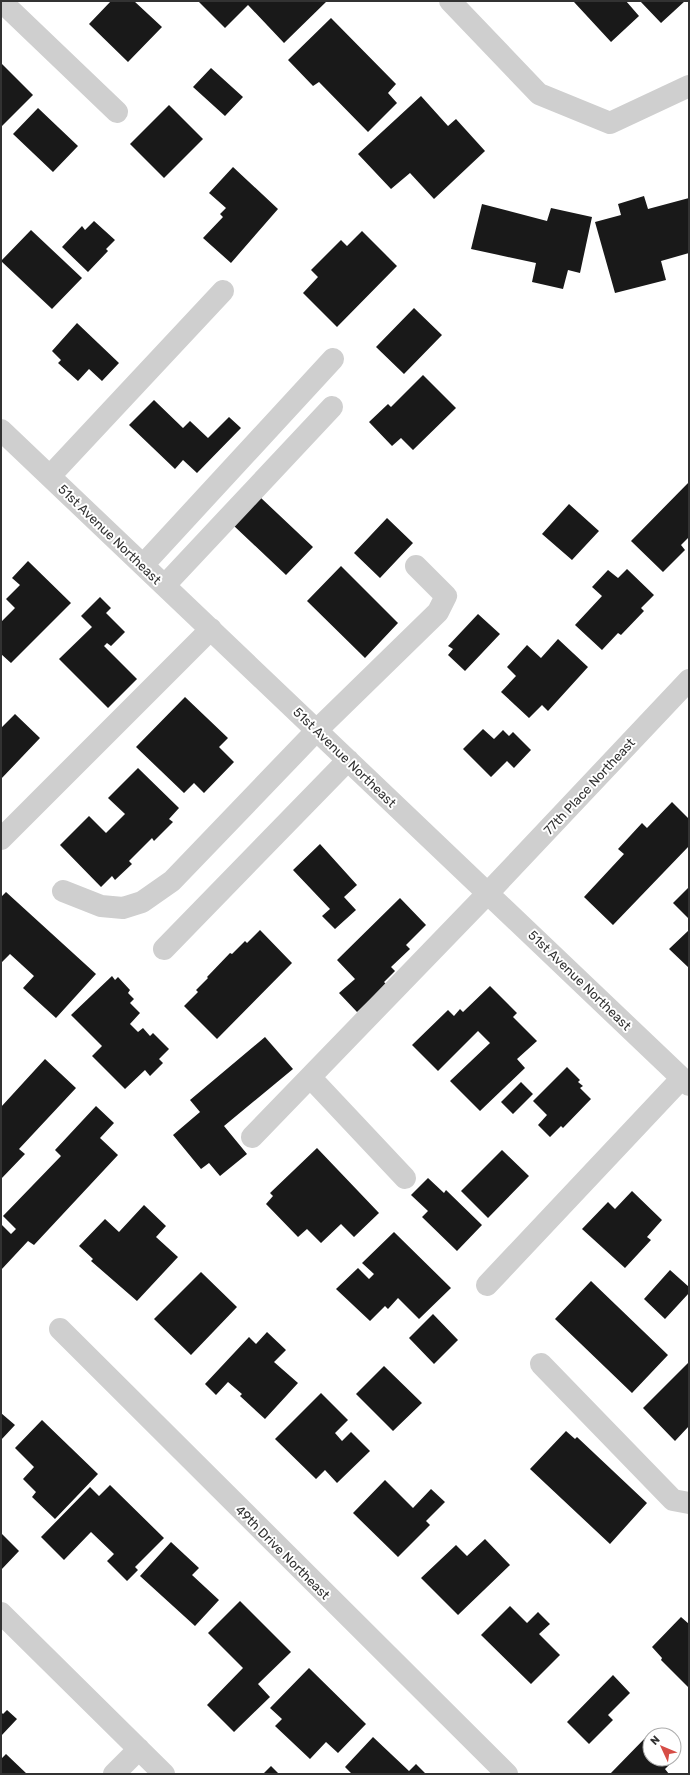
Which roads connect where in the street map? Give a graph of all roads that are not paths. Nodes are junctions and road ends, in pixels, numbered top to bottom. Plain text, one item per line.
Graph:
1 (1, 1) edge
2 (450, 1) edge
3 (689, 86) edge
4 (117, 112) dead end
5 (223, 291) dead end
6 (334, 358) dead end
7 (332, 407) dead end
8 (2, 433) edge
9 (50, 476) junction
10 (143, 565) junction
11 (416, 566) dead end
12 (164, 586) junction
13 (211, 629) junction
14 (689, 680) edge
15 (317, 730) junction
16 (348, 760) junction
17 (1, 839) edge
18 (63, 891) dead end
19 (488, 893) junction
20 (164, 949) dead end
21 (310, 1077) junction
22 (685, 1081) edge
23 (252, 1137) dead end
24 (405, 1178) dead end
25 (487, 1285) dead end
26 (60, 1329) dead end
27 (541, 1364) dead end
28 (689, 1503) edge
29 (1, 1613) edge
30 (139, 1749) junction
31 (114, 1774) edge
32 (164, 1774) edge
33 (507, 1774) edge

1 - 4 street
2 - 3 street
5 - 9 street
6 - 10 street
7 - 12 street
8 - 9 street, 51st Avenue Northeast
9 - 10 street, 51st Avenue Northeast
10 - 12 street, 51st Avenue Northeast
11 - 15 street
12 - 13 street, 51st Avenue Northeast
13 - 15 street, 51st Avenue Northeast
13 - 17 street
14 - 19 street, 77th Place Northeast
15 - 16 street, 51st Avenue Northeast
15 - 18 street
16 - 19 street, 51st Avenue Northeast
16 - 20 street
19 - 21 street, 77th Place Northeast
19 - 22 street, 51st Avenue Northeast
21 - 23 street, 77th Place Northeast
21 - 24 street
22 - 25 street
26 - 33 street, 49th Drive Northeast
27 - 28 street
29 - 30 street
30 - 31 street
30 - 32 street

